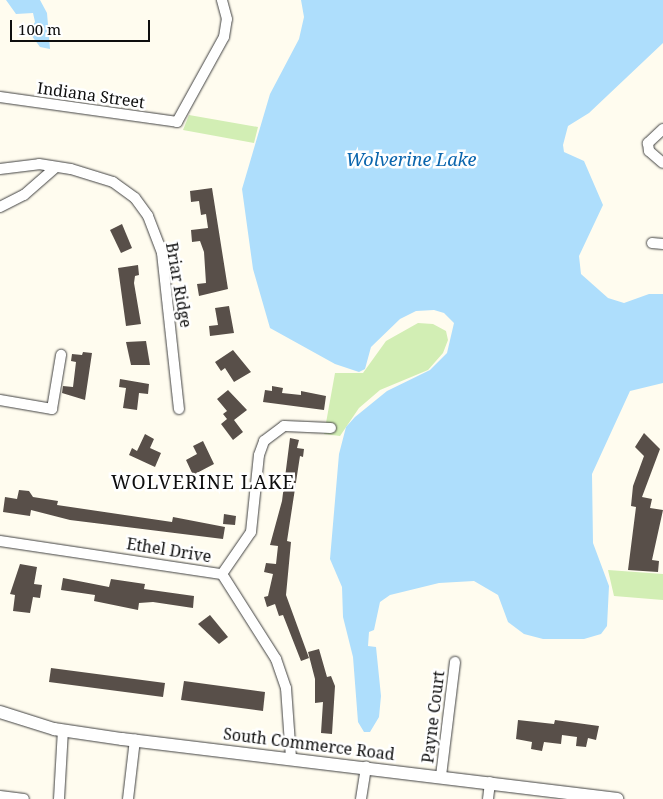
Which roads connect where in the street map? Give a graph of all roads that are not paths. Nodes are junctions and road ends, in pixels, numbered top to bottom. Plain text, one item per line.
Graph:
1 (222, 0) edge
2 (0, 97) edge
3 (663, 129) edge
4 (663, 163) edge
5 (55, 168) junction
6 (0, 169) edge
7 (0, 207) edge
8 (652, 243) dead end
9 (663, 244) edge
10 (61, 355) dead end
11 (0, 400) edge
12 (179, 409) dead end
13 (331, 428) dead end
14 (0, 541) edge
15 (222, 574) junction
16 (455, 662) dead end
17 (0, 712) edge
18 (63, 730) junction
19 (135, 739) junction
20 (291, 758) junction
21 (366, 766) junction
22 (441, 776) junction
23 (490, 782) junction
24 (0, 796) edge
25 (24, 799) edge
26 (59, 799) edge
27 (128, 799) edge
28 (361, 799) edge
29 (488, 799) edge
30 (617, 799) edge

1 - 2 street, Indiana Street
3 - 4 street
5 - 6 street, Briar Ridge
5 - 7 street
5 - 12 street, Briar Ridge
8 - 9 street
10 - 11 street
13 - 15 street
14 - 15 street, Ethel Drive
15 - 20 street, Ethel Drive
16 - 22 street, Payne Court
17 - 18 street, South Commerce Road
18 - 19 street, South Commerce Road
18 - 26 street
19 - 20 street, South Commerce Road
19 - 27 street
20 - 21 street, South Commerce Road
21 - 22 street, South Commerce Road
21 - 28 street
22 - 23 street, South Commerce Road
23 - 29 street
23 - 30 street, South Commerce Road
24 - 25 street

